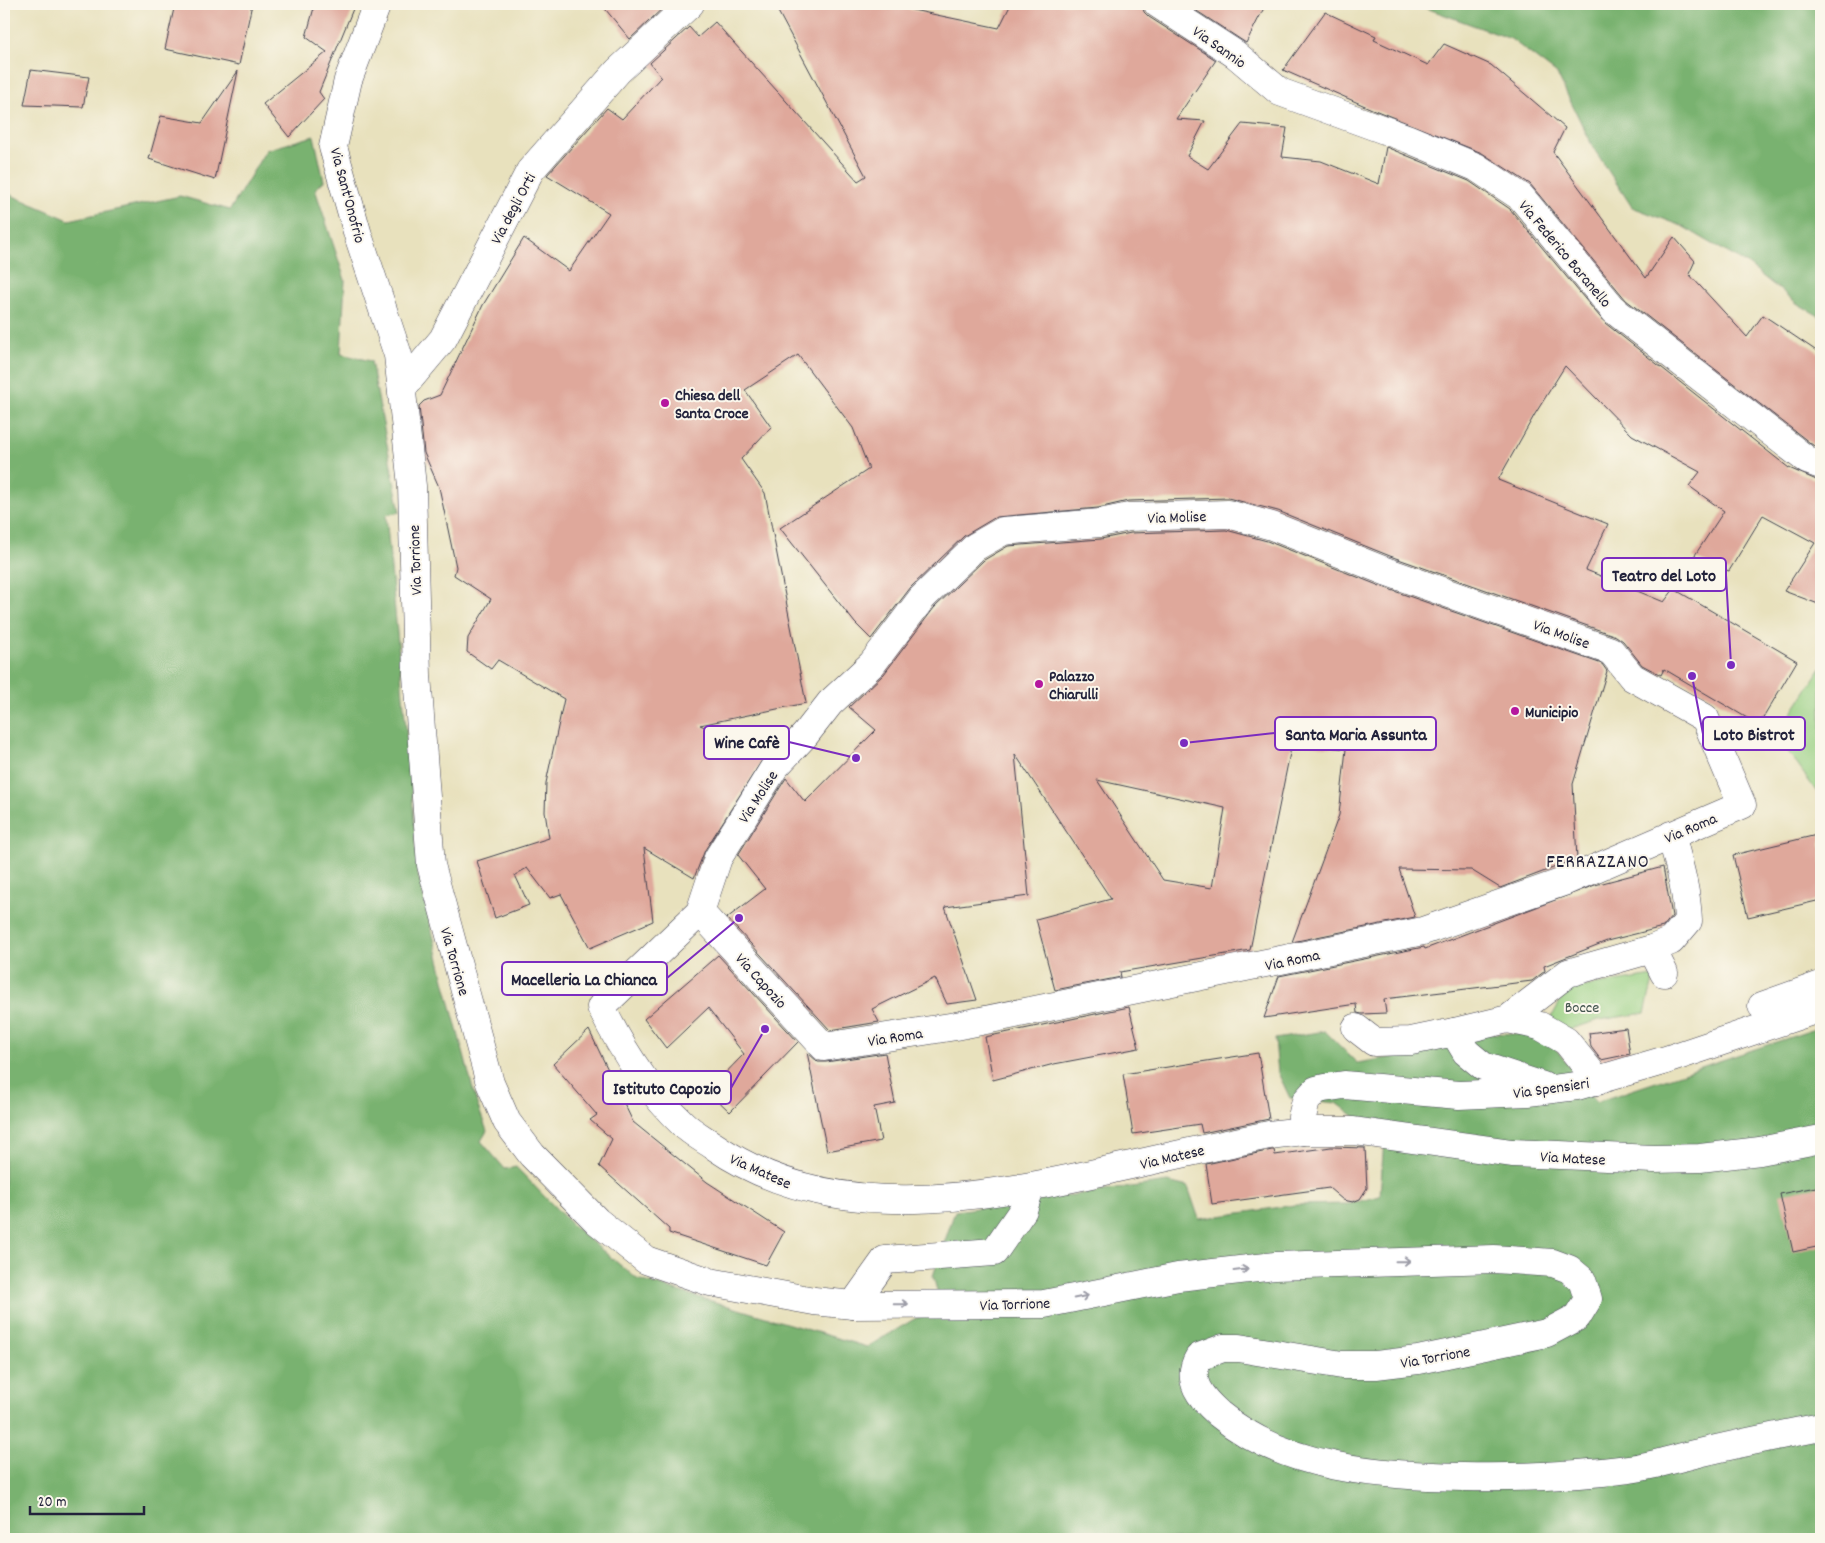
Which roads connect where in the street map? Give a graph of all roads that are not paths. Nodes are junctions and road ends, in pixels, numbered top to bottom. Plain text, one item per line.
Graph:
1 (376, 4) edge
2 (690, 4) edge
3 (1158, 4) edge
4 (1280, 92) joint
5 (402, 388) junction
6 (1821, 466) edge
7 (1742, 805) joint
8 (1671, 836) junction
9 (700, 912) junction
10 (1821, 986) edge
11 (1762, 1006) dead end
12 (1821, 1008) edge
13 (1508, 1019) junction
14 (1356, 1028) dead end
15 (1454, 1032) junction
16 (824, 1047) joint
17 (1598, 1081) junction
18 (1554, 1090) junction
19 (1303, 1131) junction
20 (1821, 1139) edge
21 (1030, 1188) junction
22 (852, 1304) junction
23 (1821, 1427) edge

1 - 5 street, Via Sant'Onofrio
2 - 5 street, Via degli Orti
3 - 4 street, Via Sannio
4 - 6 street, Via Federico Baranello
5 - 22 street, Via Torrione
7 - 8 street, Via Roma
7 - 9 street, Via Molise
8 - 13 street
8 - 16 street, Via Roma
9 - 16 street, Via Capozio
9 - 21 street, Via Matese
10 - 11 street
12 - 17 street, Via Spensieri
13 - 15 street
13 - 17 street
14 - 15 street
15 - 18 street
17 - 18 street, Via Spensieri
18 - 19 street, Via Spensieri
19 - 20 street, Via Matese
19 - 21 street, Via Matese
21 - 22 street
22 -> 23 street, Via Torrione

